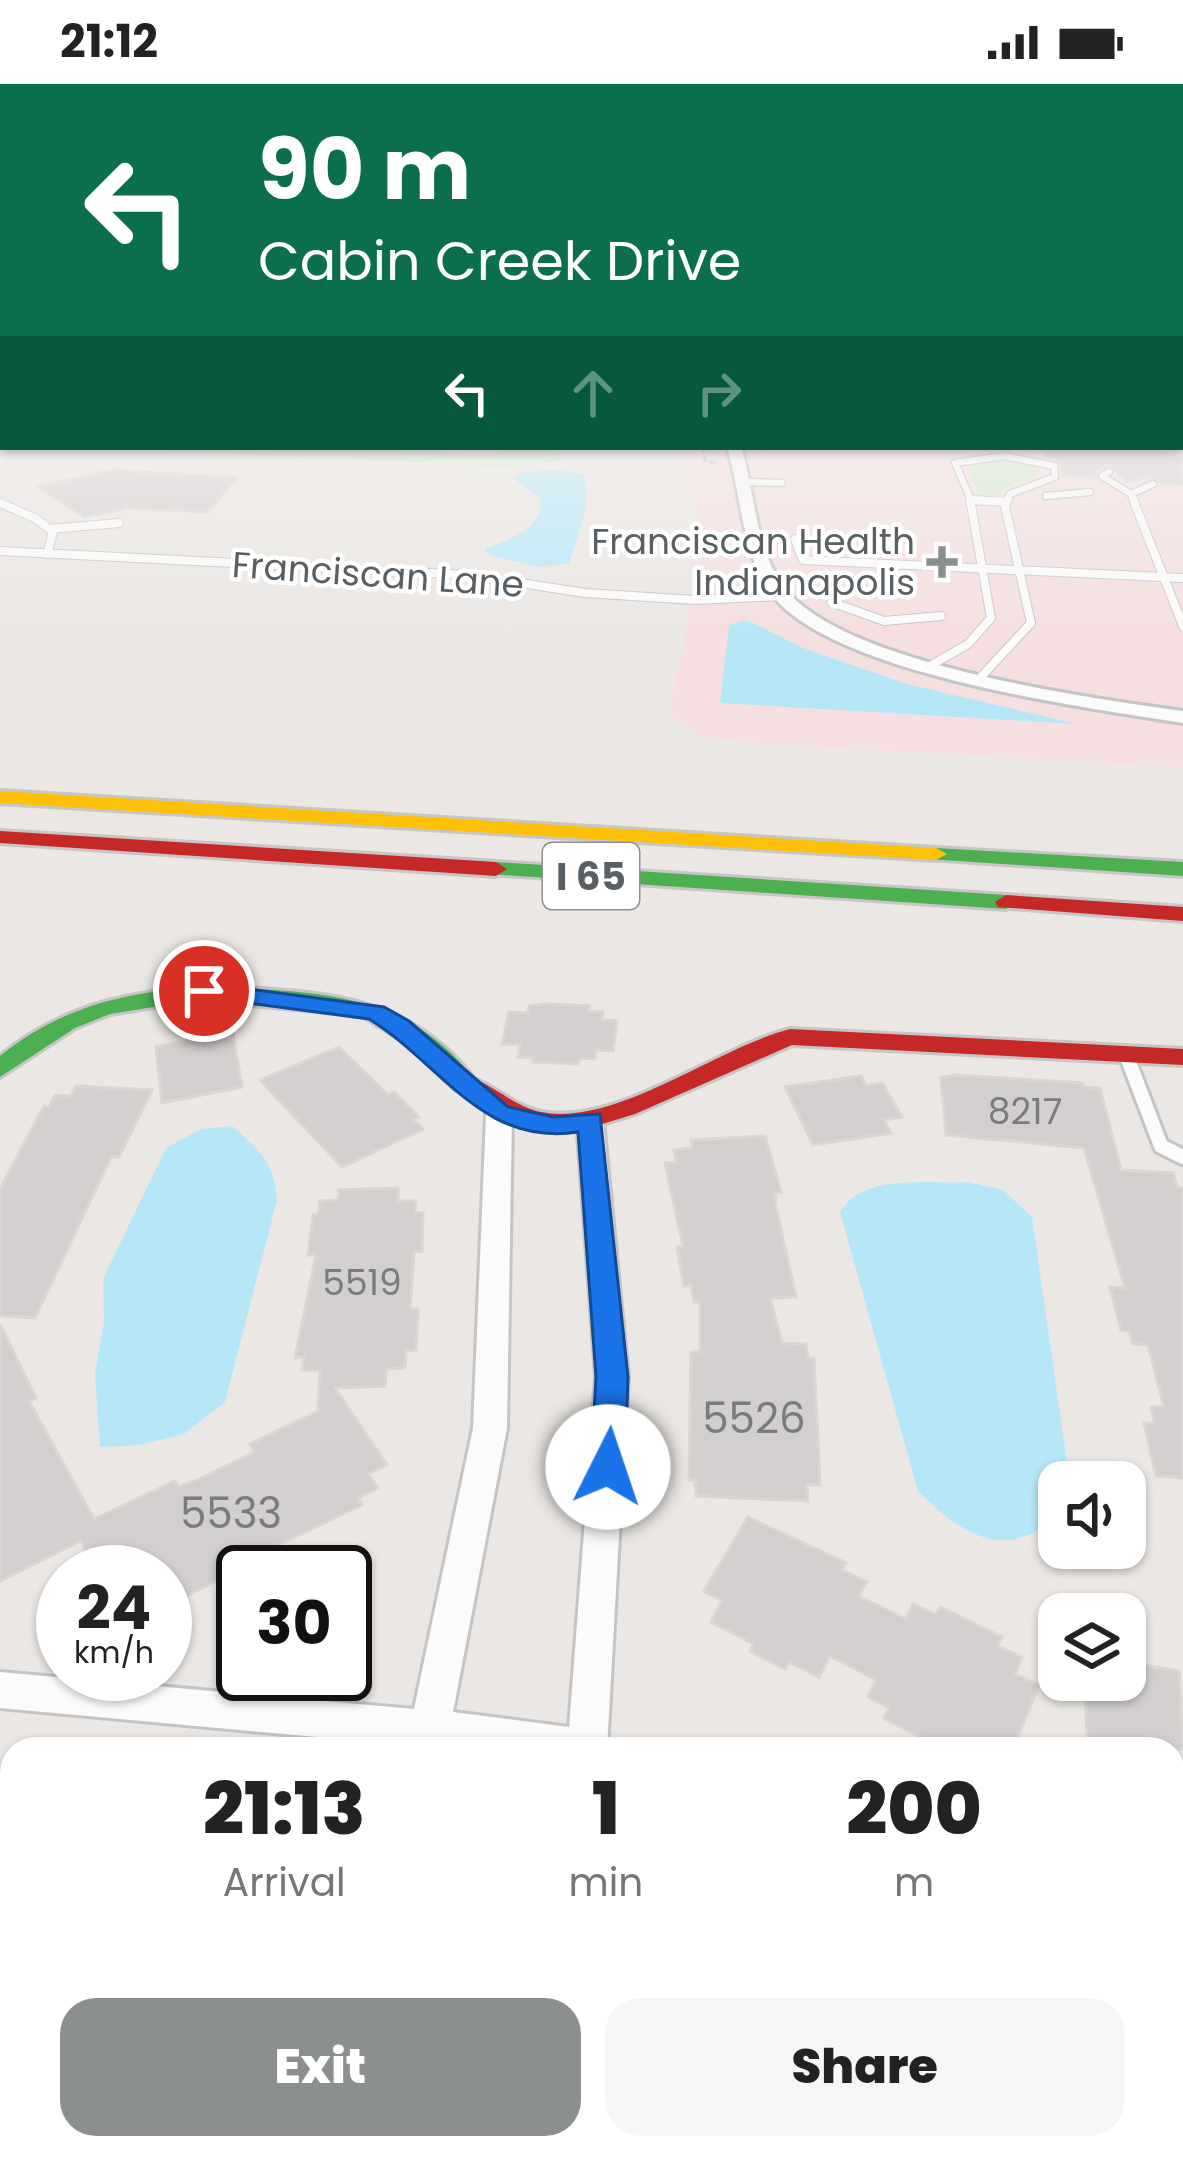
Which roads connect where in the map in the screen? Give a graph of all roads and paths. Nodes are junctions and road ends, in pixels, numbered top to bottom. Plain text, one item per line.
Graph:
1 (735, 450) edge
2 (1109, 472) dead end
3 (745, 482) junction
4 (782, 483) dead end
5 (1154, 484) dead end
6 (1090, 492) dead end
7 (1131, 494) junction
8 (1046, 496) dead end
9 (971, 500) junction
10 (1006, 502) junction
11 (0, 503) edge
12 (119, 523) dead end
13 (50, 529) junction
14 (795, 539) dead end
15 (0, 551) edge
16 (46, 554) junction
17 (982, 568) junction
18 (1018, 571) junction
19 (1164, 577) junction
20 (1183, 578) edge
21 (782, 596) junction
22 (831, 602) dead end
23 (941, 616) dead end
24 (1183, 626) edge
25 (930, 666) junction
26 (979, 679) junction
27 (1183, 717) edge
28 (0, 796) edge
29 (0, 837) edge
30 (1183, 869) edge
31 (1183, 914) edge
32 (1126, 1054) junction
33 (1183, 1057) edge
34 (0, 1069) edge
35 (499, 1114) junction
36 (590, 1120) junction
37 (1183, 1157) edge
38 (0, 1690) edge
39 (430, 1728) junction
40 (496, 1737) edge
41 (577, 1737) edge

1 - 3 street
2 - 7 lane
3 - 4 lane
3 - 21 street
5 - 7 lane
6 - 8 lane
7 - 19 lane
9 - 10 lane
9 - 10 lane
9 - 17 lane
10 - 18 lane
11 - 13 lane
12 - 13 lane
13 - 16 lane
14 - 17 lane
15 - 16 lane, Franciscan Lane
16 - 21 lane, Franciscan Lane
17 - 18 lane
17 - 25 lane
18 - 19 lane
18 - 26 lane
19 - 20 lane
19 - 24 lane
21 - 25 street
22 - 23 lane
25 - 26 street
26 - 27 street
28 - 30 main road, I 65
29 - 31 main road, I 65
32 - 33 main road
32 - 36 main road
32 - 37 lane
34 - 35 main road
35 - 36 main road
35 - 39 street
36 - 41 street
38 - 39 street
39 - 40 street

